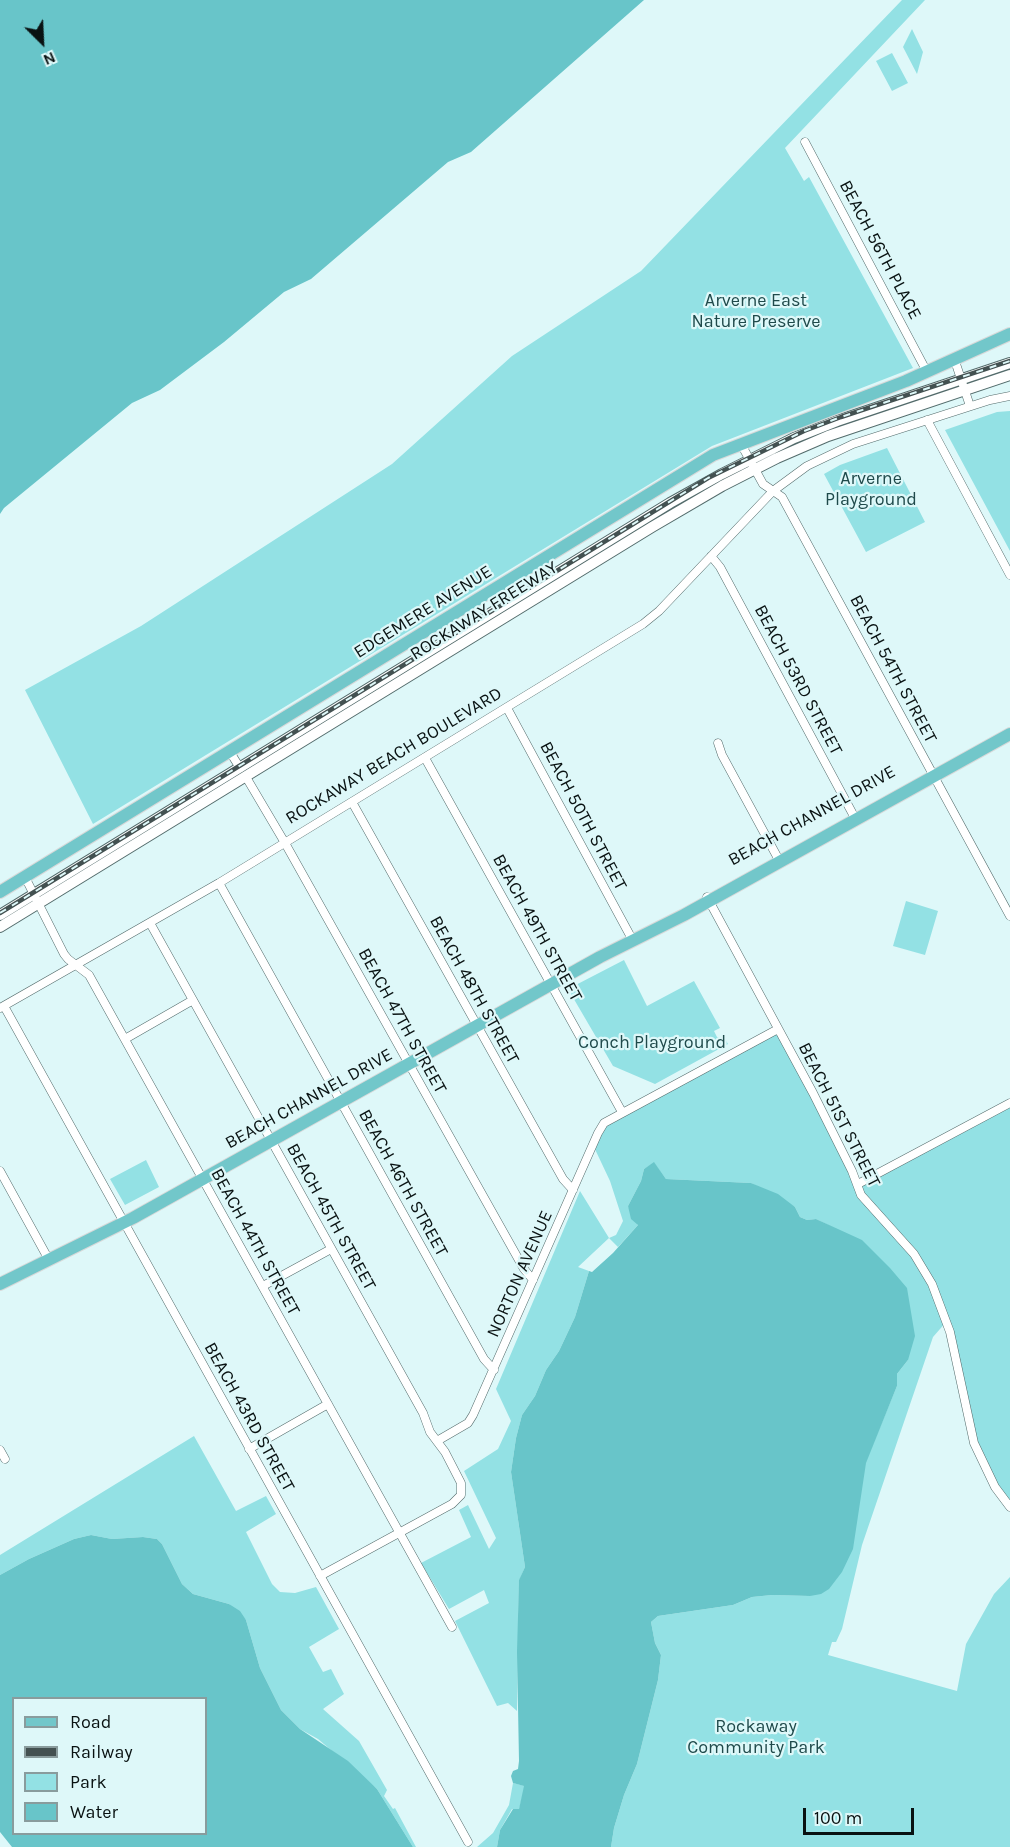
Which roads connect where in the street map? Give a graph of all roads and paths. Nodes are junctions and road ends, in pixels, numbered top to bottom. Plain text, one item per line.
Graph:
1 (805, 142) dead end
2 (1010, 334) edge
3 (954, 358) junction
4 (1010, 363) edge
5 (927, 372) junction
6 (1010, 375) edge
7 (963, 384) junction
8 (1010, 396) edge
9 (970, 406) junction
10 (927, 420) junction
11 (741, 444) junction
12 (752, 464) junction
13 (773, 490) junction
14 (711, 556) junction
15 (1010, 575) edge
16 (507, 708) junction
17 (1010, 725) edge
18 (1010, 734) edge
19 (718, 743) dead end
20 (230, 752) junction
21 (425, 758) junction
22 (243, 772) junction
23 (933, 773) junction
24 (352, 802) junction
25 (854, 817) junction
26 (285, 843) junction
27 (778, 859) junction
28 (25, 877) junction
29 (219, 883) junction
30 (0, 892) edge
31 (36, 899) junction
32 (708, 899) junction
33 (0, 915) edge
34 (1010, 916) edge
35 (150, 923) junction
36 (0, 927) edge
37 (632, 939) junction
38 (76, 964) junction
39 (551, 984) junction
40 (193, 1000) junction
41 (2, 1007) edge
42 (477, 1025) junction
43 (778, 1029) junction
44 (124, 1039) junction
45 (409, 1063) junction
46 (340, 1101) junction
47 (1010, 1102) edge
48 (622, 1112) junction
49 (271, 1140) junction
50 (0, 1171) edge
51 (202, 1179) junction
52 (858, 1184) junction
53 (573, 1190) junction
54 (124, 1222) junction
55 (331, 1249) junction
56 (50, 1260) junction
57 (533, 1280) junction
58 (0, 1284) edge
59 (263, 1287) junction
60 (494, 1370) junction
61 (328, 1404) junction
62 (437, 1441) junction
63 (249, 1449) junction
64 (0, 1450) edge
65 (5, 1459) dead end
66 (1010, 1507) edge
67 (400, 1533) junction
68 (320, 1576) junction
69 (452, 1628) dead end
70 (468, 1842) dead end

1 - 5 street, BEACH 56TH PLACE
2 - 3 main road
3 - 5 main road
3 - 7 street
4 - 7 street, ROCKAWAY FREEWAY
5 - 11 main road, EDGEMERE AVENUE
6 - 7 street, ROCKAWAY FREEWAY
7 - 9 street
7 - 12 street, ROCKAWAY FREEWAY
8 - 9 street, ROCKAWAY BEACH BOULEVARD
9 - 10 street, ROCKAWAY BEACH BOULEVARD
10 - 13 street, ROCKAWAY BEACH BOULEVARD
10 - 15 street
11 - 12 street, BEACH 54TH STREET
11 - 20 main road, EDGEMERE AVENUE
12 - 13 street, BEACH 54TH STREET
12 - 22 street, ROCKAWAY FREEWAY
13 - 14 street, ROCKAWAY BEACH BOULEVARD
13 - 23 street, BEACH 54TH STREET
14 - 16 street, ROCKAWAY BEACH BOULEVARD
14 - 25 street, BEACH 53RD STREET
16 - 21 street, ROCKAWAY BEACH BOULEVARD
16 - 37 street, BEACH 50TH STREET
17 - 23 main road, BEACH CHANNEL DRIVE
18 - 23 main road, BEACH CHANNEL DRIVE
19 - 27 street
20 - 22 street, BEACH 47TH STREET
20 - 28 main road, EDGEMERE AVENUE
21 - 24 street, ROCKAWAY BEACH BOULEVARD
21 - 39 street, BEACH 49TH STREET
22 - 26 street, BEACH 47TH STREET
22 - 31 street, ROCKAWAY FREEWAY
23 - 25 main road, BEACH CHANNEL DRIVE
23 - 34 street, BEACH 54TH STREET
24 - 26 street, ROCKAWAY BEACH BOULEVARD
24 - 42 street, BEACH 48TH STREET
25 - 27 main road, BEACH CHANNEL DRIVE
26 - 29 street, ROCKAWAY BEACH BOULEVARD
26 - 45 street, BEACH 47TH STREET
27 - 32 main road, BEACH CHANNEL DRIVE
28 - 30 main road, EDGEMERE AVENUE
28 - 31 street, BEACH 44TH STREET
29 - 35 street, ROCKAWAY BEACH BOULEVARD
29 - 46 street, BEACH 46TH STREET
31 - 33 street, ROCKAWAY FREEWAY
31 - 36 street, ROCKAWAY FREEWAY
31 - 38 street, BEACH 44TH STREET
32 - 37 main road, BEACH CHANNEL DRIVE
32 - 43 street, BEACH 51ST STREET
35 - 38 street, ROCKAWAY BEACH BOULEVARD
35 - 40 street, BEACH 45TH STREET
37 - 39 main road, BEACH CHANNEL DRIVE
38 - 41 street, ROCKAWAY BEACH BOULEVARD
38 - 44 street, BEACH 44TH STREET
39 - 42 main road, BEACH CHANNEL DRIVE
39 - 48 street, BEACH 49TH STREET
40 - 44 street
40 - 49 street, BEACH 45TH STREET
41 - 54 street, BEACH 43RD STREET
42 - 45 main road, BEACH CHANNEL DRIVE
42 - 53 street, BEACH 48TH STREET
43 - 48 street, NORTON AVENUE
43 - 52 street, BEACH 51ST STREET
44 - 51 street, BEACH 44TH STREET
45 - 46 main road, BEACH CHANNEL DRIVE
45 - 57 street, BEACH 47TH STREET
46 - 49 main road, BEACH CHANNEL DRIVE
46 - 60 street, BEACH 46TH STREET
47 - 52 street
48 - 53 street, NORTON AVENUE
49 - 51 main road, BEACH CHANNEL DRIVE
49 - 55 street, BEACH 45TH STREET
50 - 56 street
51 - 54 main road, BEACH CHANNEL DRIVE
51 - 59 street, BEACH 44TH STREET
52 - 66 street, BEACH 51ST STREET
53 - 57 street, NORTON AVENUE
54 - 56 main road, BEACH CHANNEL DRIVE
54 - 63 street, BEACH 43RD STREET
55 - 59 street
55 - 62 street, BEACH 45TH STREET
56 - 58 main road, BEACH CHANNEL DRIVE
57 - 60 street, NORTON AVENUE
59 - 61 street, BEACH 44TH STREET
60 - 62 street, NORTON AVENUE
61 - 63 street
61 - 67 street, BEACH 44TH STREET
62 - 67 street, BEACH 45TH STREET
63 - 68 street, BEACH 43RD STREET
64 - 65 street
67 - 68 street
67 - 69 street, BEACH 44TH STREET
68 - 70 street, BEACH 43RD STREET

